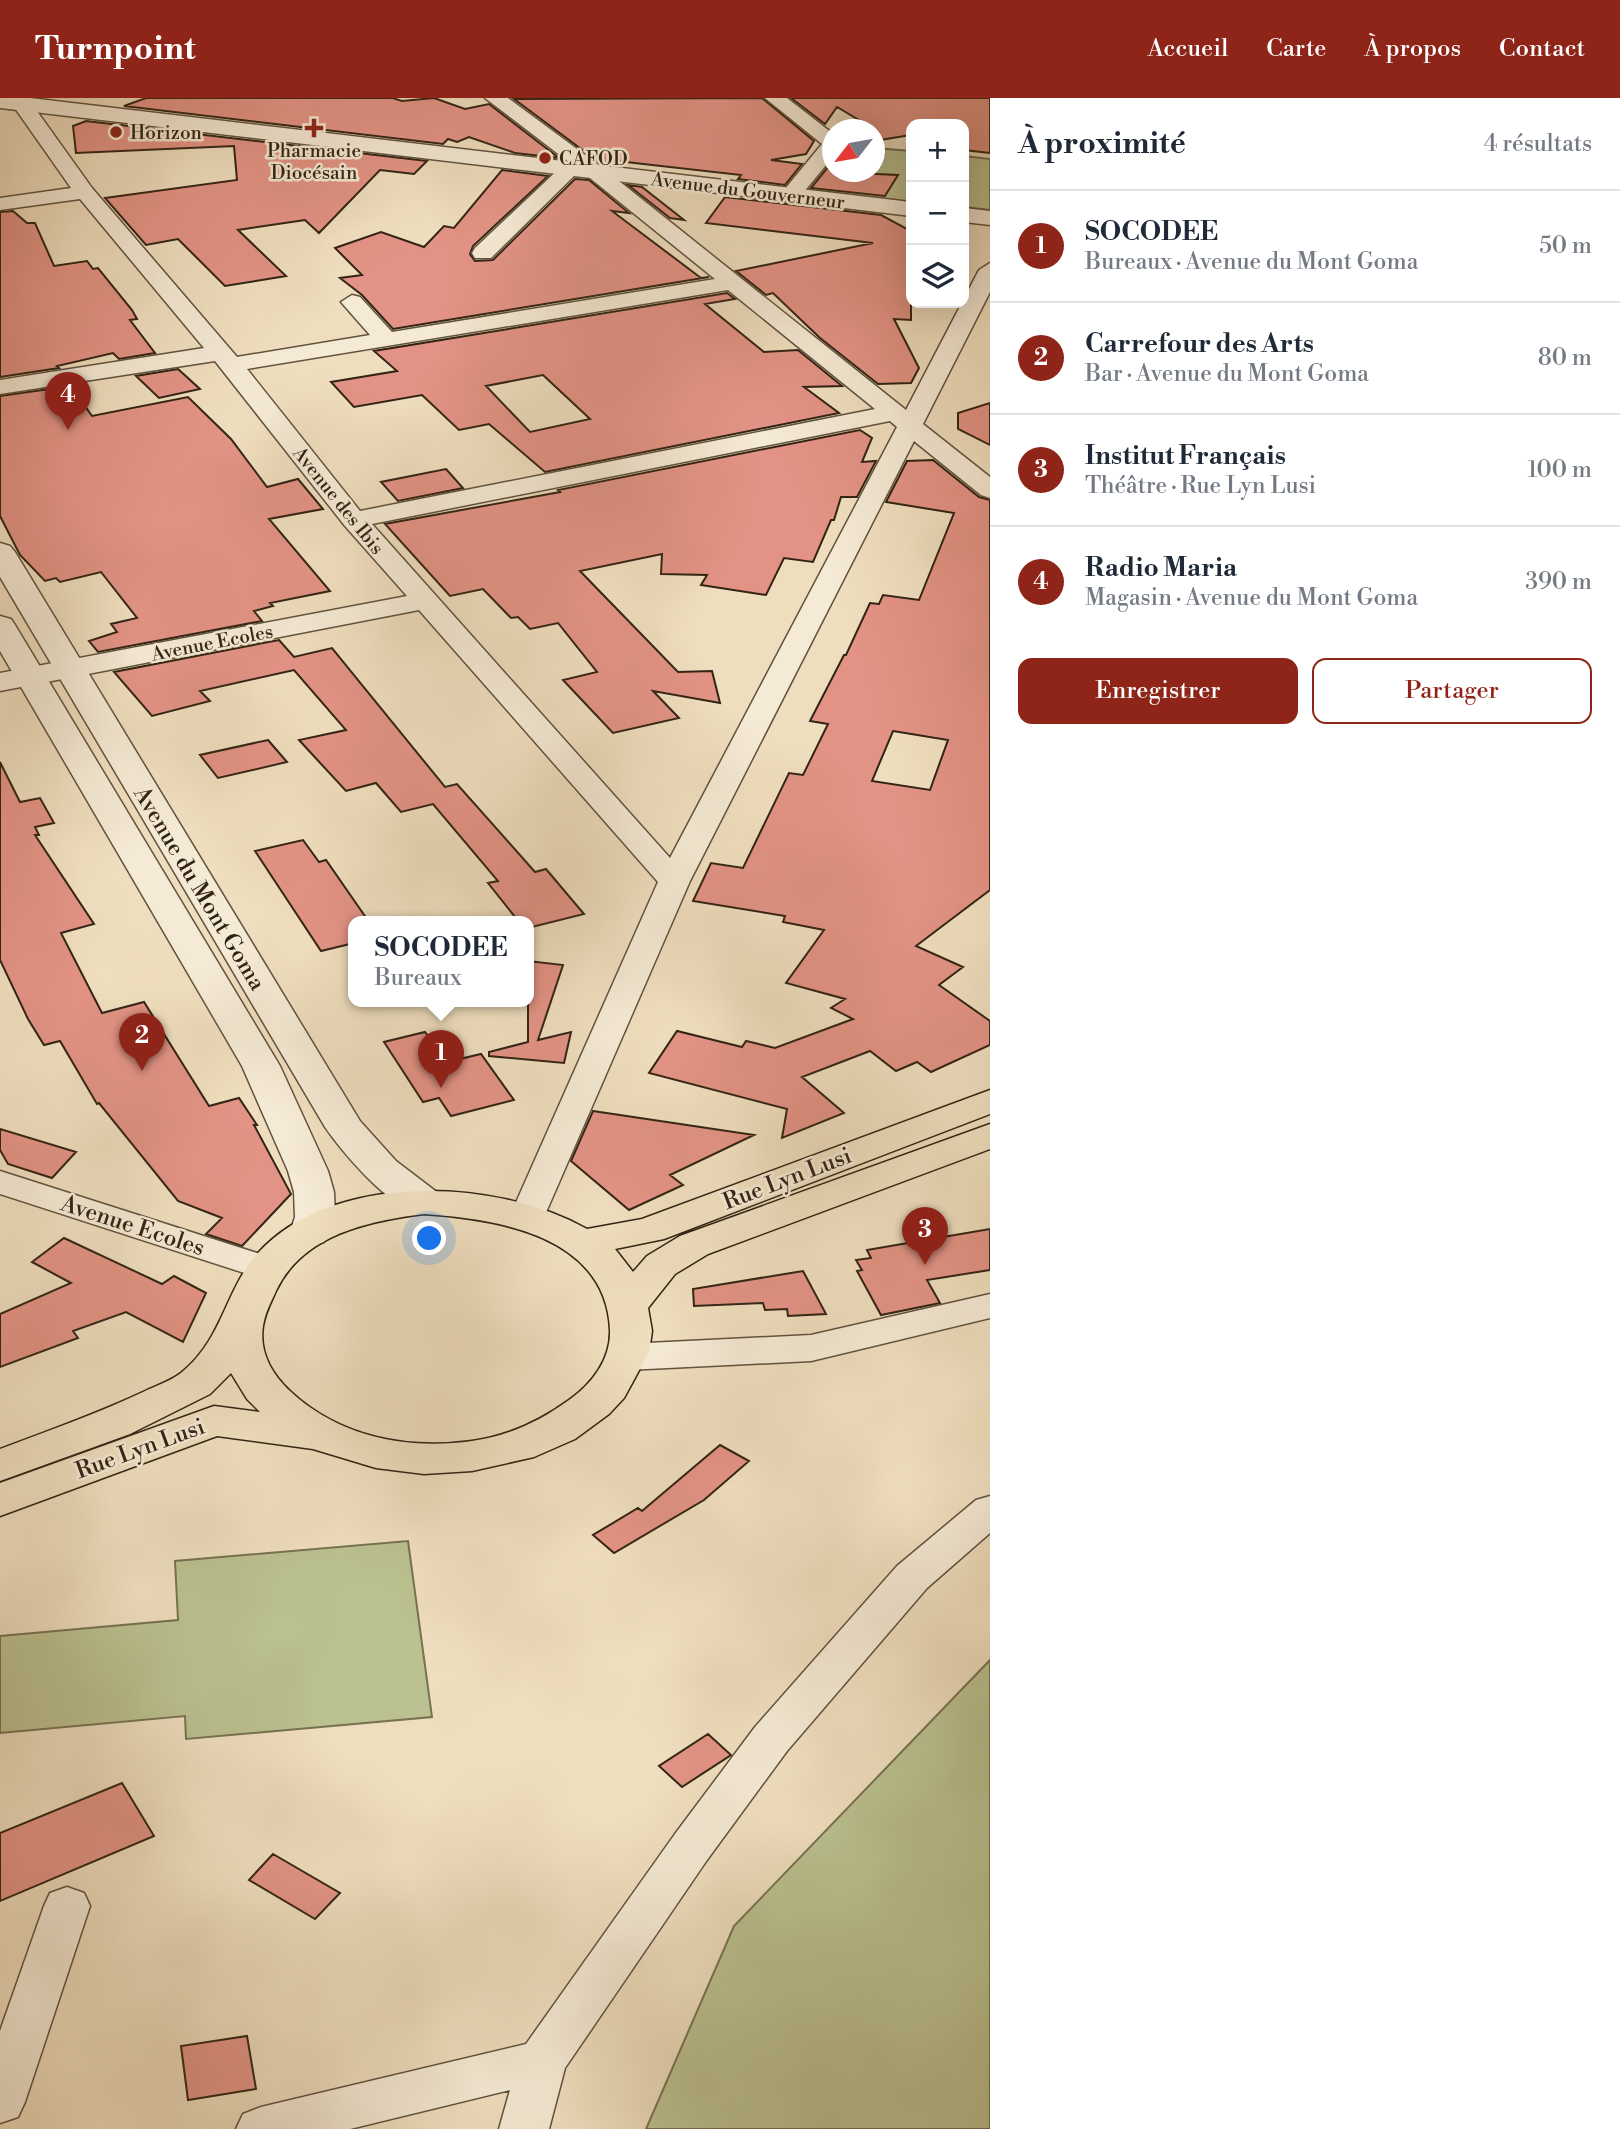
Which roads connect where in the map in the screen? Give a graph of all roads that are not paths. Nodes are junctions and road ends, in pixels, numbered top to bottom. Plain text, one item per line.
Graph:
1 (495, 98) edge
2 (775, 98) edge
3 (10, 101) edge
4 (822, 136) edge
5 (822, 156) edge
6 (570, 169) junction
7 (597, 173) junction
8 (85, 192) junction
9 (791, 195) junction
10 (0, 204) edge
11 (906, 208) edge
12 (969, 216) edge
13 (990, 218) edge
14 (483, 253) dead end
15 (990, 270) edge
16 (731, 283) junction
17 (352, 302) dead end
18 (979, 315) edge
19 (386, 339) junction
20 (226, 359) junction
21 (0, 387) edge
22 (902, 420) junction
23 (990, 490) edge
24 (354, 520) junction
25 (4, 566) edge
26 (423, 601) junction
27 (0, 625) edge
28 (70, 669) junction
29 (15, 679) edge
30 (127, 765) junction
31 (87, 773) junction
32 (674, 881) junction
33 (990, 1101) edge
34 (990, 1136) edge
35 (0, 1182) edge
36 (425, 1202) junction
37 (528, 1216) junction
38 (310, 1233) junction
39 (580, 1243) junction
40 (266, 1268) junction
41 (628, 1306) junction
42 (990, 1306) edge
43 (242, 1324) junction
44 (627, 1357) junction
45 (325, 1436) junction
46 (0, 1466) edge
47 (0, 1500) edge
48 (990, 1510) edge
49 (66, 1906) dead end
50 (542, 2061) junction
51 (0, 2102) edge
52 (261, 2129) edge
53 (524, 2129) edge

1 - 7 street
2 - 4 street
3 - 6 street, Avenue du Gouverneur
3 - 8 street, Avenue des Ibis
5 - 9 street
6 - 7 street, Avenue du Gouverneur
6 - 14 street
7 - 9 street, Avenue du Gouverneur
7 - 16 street
8 - 10 street
8 - 20 street, Avenue des Ibis
9 - 11 street, Avenue du Gouverneur
12 - 13 street
15 - 18 street
16 - 19 street
16 - 22 street
17 - 19 street
18 - 22 street
19 - 20 street
20 - 21 street
20 - 24 street, Avenue des Ibis
22 - 23 street
22 - 24 street
22 - 32 street
24 - 26 street, Avenue des Ibis
25 - 28 street, Avenue du Mont Goma
26 - 28 street, Avenue Ecoles
26 - 32 street, Avenue des Ibis
27 - 29 street
28 - 29 street, Avenue Ecoles
28 - 30 street, Avenue du Mont Goma
29 - 31 street
30 - 31 street
30 - 36 street, Avenue du Mont Goma
31 - 38 street
32 - 37 street
33 - 39 main road, Rue Lyn Lusi
34 - 41 main road, Rue Lyn Lusi
35 - 40 street, Avenue Ecoles
36 - 37 main road
36 - 38 main road
37 - 39 main road
38 - 40 main road
39 - 41 main road
40 - 43 main road, Rue Lyn Lusi
41 - 44 main road
42 - 44 street
43 - 45 main road
43 - 46 main road, Rue Lyn Lusi
44 - 45 main road
45 - 47 main road, Rue Lyn Lusi
48 - 50 street
49 - 51 street
50 - 52 street
50 - 53 street

